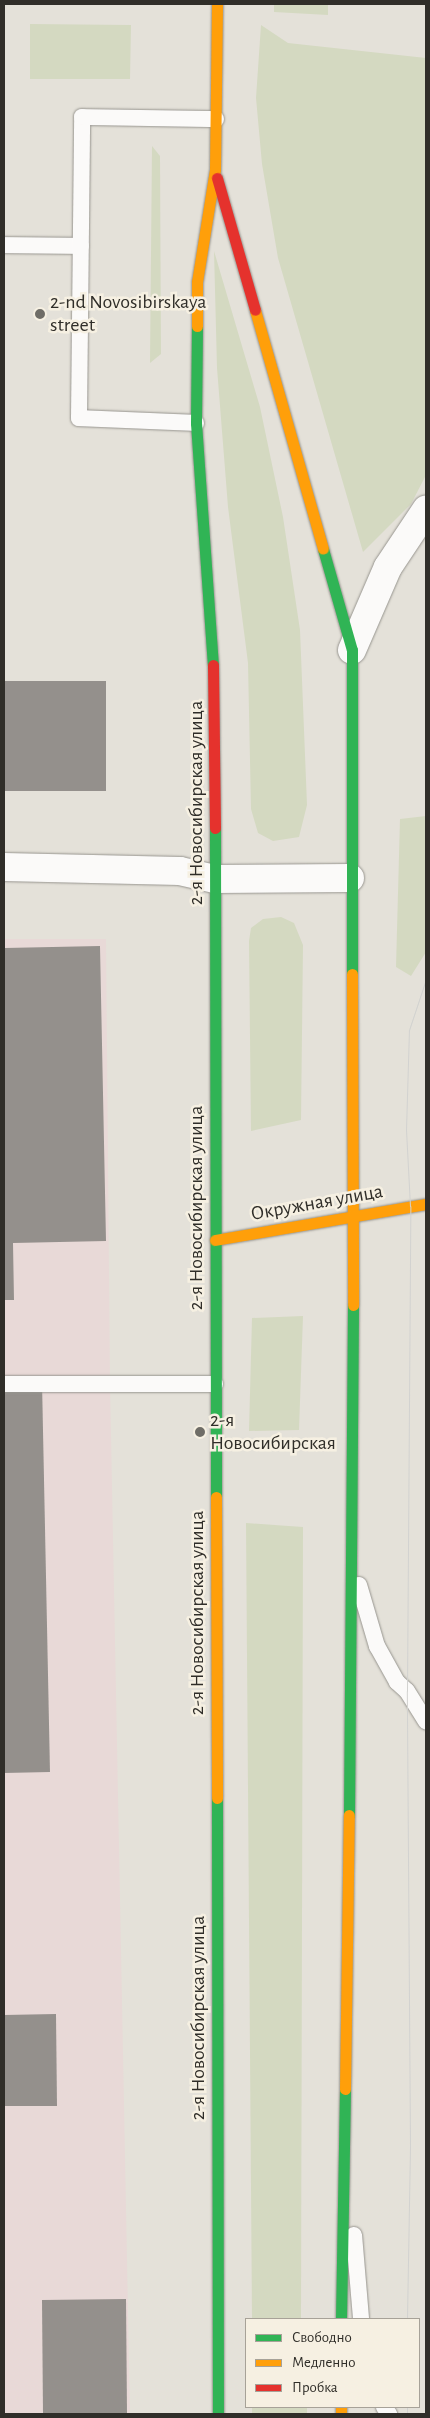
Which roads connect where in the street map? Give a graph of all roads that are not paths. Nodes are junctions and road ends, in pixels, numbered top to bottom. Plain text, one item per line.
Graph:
1 (217, 4) edge
2 (216, 120) junction
3 (215, 169) junction
4 (4, 245) edge
5 (81, 246) junction
6 (196, 423) junction
7 (426, 510) edge
8 (352, 650) junction
9 (4, 867) edge
10 (350, 878) junction
11 (215, 879) junction
12 (426, 1204) edge
13 (354, 1215) junction
14 (215, 1240) junction
15 (4, 1384) edge
16 (215, 1384) junction
17 (353, 1572) junction
18 (426, 1722) edge
19 (340, 2182) junction
20 (340, 2318) edge
21 (361, 2318) edge
22 (218, 2414) edge

1 - 2 main road, 2-я Новосибирская улица
2 - 3 main road, 2-я Новосибирская улица
2 - 5 lane
3 - 6 main road, 2-я Новосибирская улица
3 - 8 main road
4 - 5 lane
5 - 6 lane
6 - 11 main road, 2-я Новосибирская улица
7 - 8 street
8 - 10 main road
9 - 11 street
10 - 11 street
10 - 13 main road
11 - 14 main road, 2-я Новосибирская улица
12 - 13 main road, Окружная улица
13 - 14 main road, Окружная улица
13 - 17 main road
14 - 16 main road, 2-я Новосибирская улица
15 - 16 lane
16 - 22 main road, 2-я Новосибирская улица
17 - 18 lane
17 - 19 main road
19 - 20 main road
19 - 21 lane

